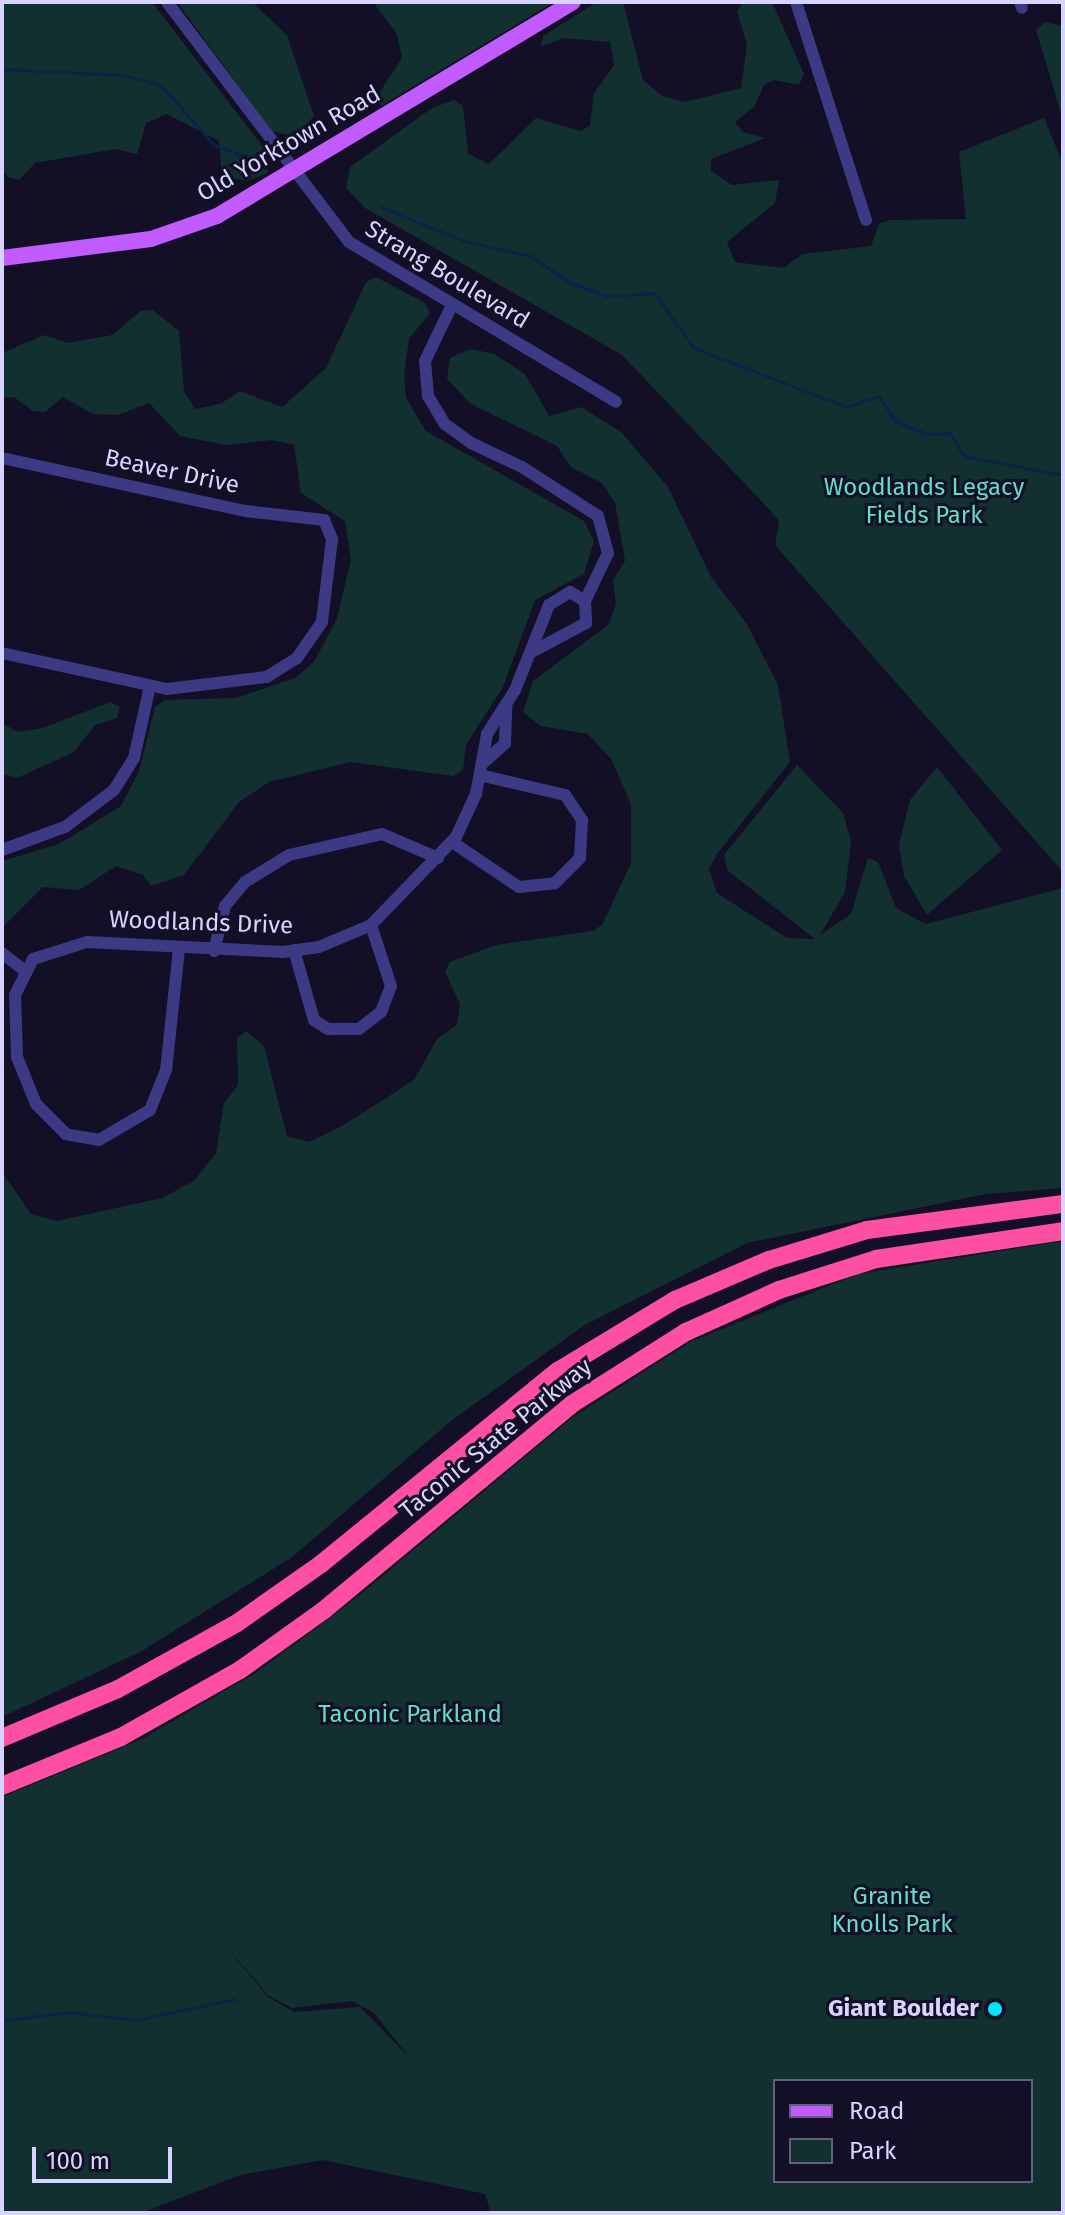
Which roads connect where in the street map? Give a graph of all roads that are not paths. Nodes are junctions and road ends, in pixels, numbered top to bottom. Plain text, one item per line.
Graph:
1 (167, 2) edge
2 (573, 2) edge
3 (796, 2) edge
4 (293, 173) junction
5 (866, 220) dead end
6 (2, 258) edge
7 (451, 307) junction
8 (616, 402) dead end
9 (2, 458) edge
10 (585, 601) junction
11 (547, 613) junction
12 (565, 633) junction
13 (532, 652) junction
14 (2, 653) edge
15 (150, 686) junction
16 (506, 705) junction
17 (481, 770) junction
18 (452, 842) junction
19 (2, 850) edge
20 (438, 858) junction
21 (371, 925) junction
22 (179, 949) junction
23 (294, 950) junction
24 (214, 951) junction
25 (2, 953) edge
26 (24, 970) junction
27 (1063, 1204) edge
28 (1063, 1231) edge
29 (2, 1738) edge
30 (2, 1786) edge

1 - 4 street, Strang Boulevard
2 - 4 main road, Old Yorktown Road
3 - 5 street
4 - 6 main road, Old Yorktown Road
4 - 7 street, Strang Boulevard
7 - 8 street, Strang Boulevard
7 - 10 street
9 - 15 street, Beaver Drive
10 - 11 street
10 - 12 street
11 - 12 street
11 - 13 street, Woodlands Drive
12 - 13 street
13 - 16 street, Woodlands Drive
14 - 15 street
15 - 19 street
16 - 17 street, Woodlands Drive
16 - 17 street, Woodlands Drive
17 - 18 street, Woodlands Drive
17 - 18 street
18 - 20 street, Woodlands Drive
20 - 21 street, Woodlands Drive
20 - 24 street
21 - 23 street, Woodlands Drive
21 - 23 street
22 - 24 street, Woodlands Drive
22 - 26 street, Woodlands Drive
22 - 26 street
23 - 24 street, Woodlands Drive
25 - 26 street
27 - 29 highway, Taconic State Parkway
28 - 30 highway, Taconic State Parkway

